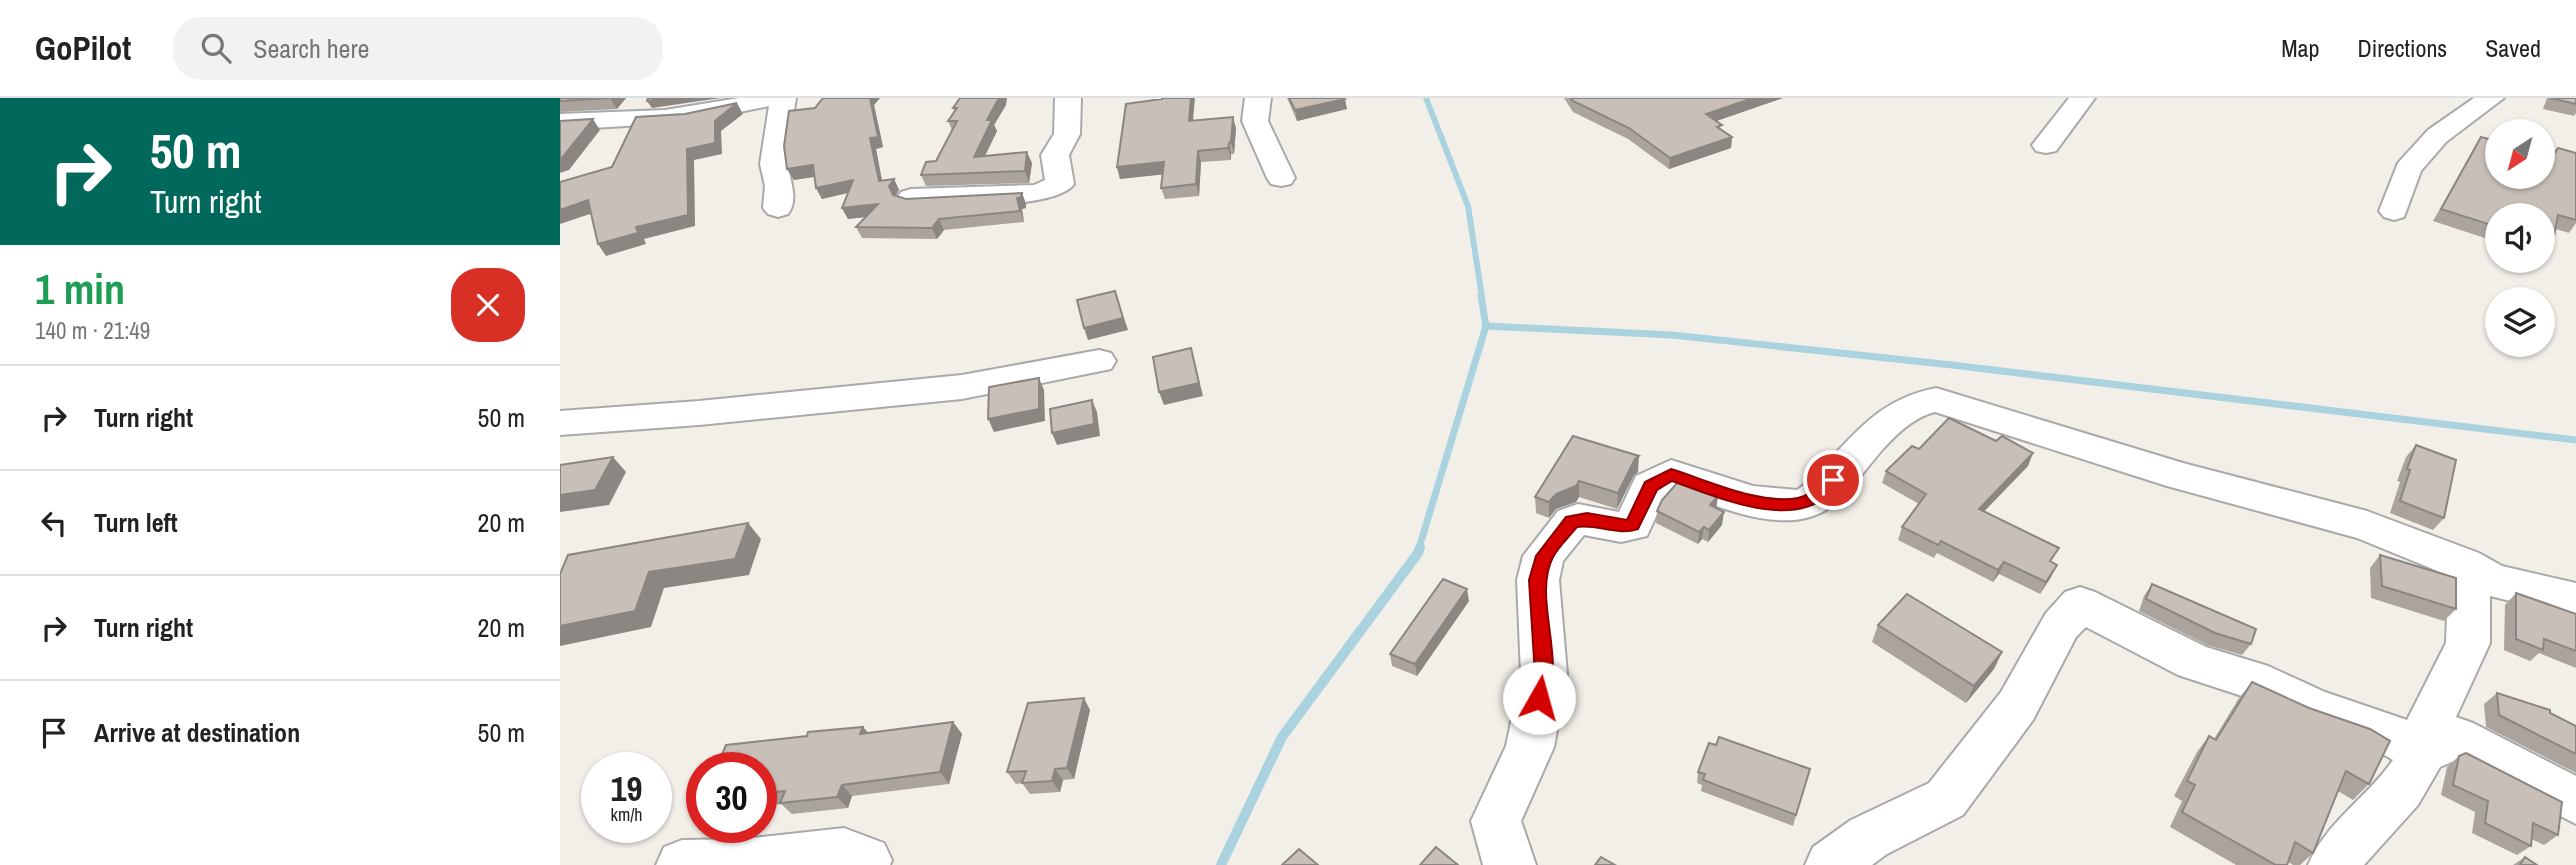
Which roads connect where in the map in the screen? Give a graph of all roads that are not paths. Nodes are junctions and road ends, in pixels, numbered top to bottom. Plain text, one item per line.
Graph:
1 (768, 98) edge
2 (783, 98) edge
3 (1069, 98) edge
4 (1258, 98) edge
5 (2082, 98) edge
6 (2491, 98) edge
7 (560, 121) edge
8 (2046, 145) dead end
9 (1281, 178) dead end
10 (911, 198) edge
11 (778, 208) dead end
12 (2394, 211) dead end
13 (1099, 361) dead end
14 (560, 423) edge
15 (2464, 564) junction
16 (2576, 600) edge
17 (2422, 752) junction
18 (2576, 801) edge
19 (682, 865) edge
20 (864, 865) edge
21 (1510, 865) edge
22 (1831, 865) edge
23 (2334, 865) edge

1 - 7 street
2 - 11 street
3 - 10 street
4 - 9 street
5 - 8 street
6 - 12 street
13 - 14 street
15 - 16 street
15 - 17 street
15 - 21 street
17 - 18 street
17 - 22 street
17 - 23 street
19 - 20 street

